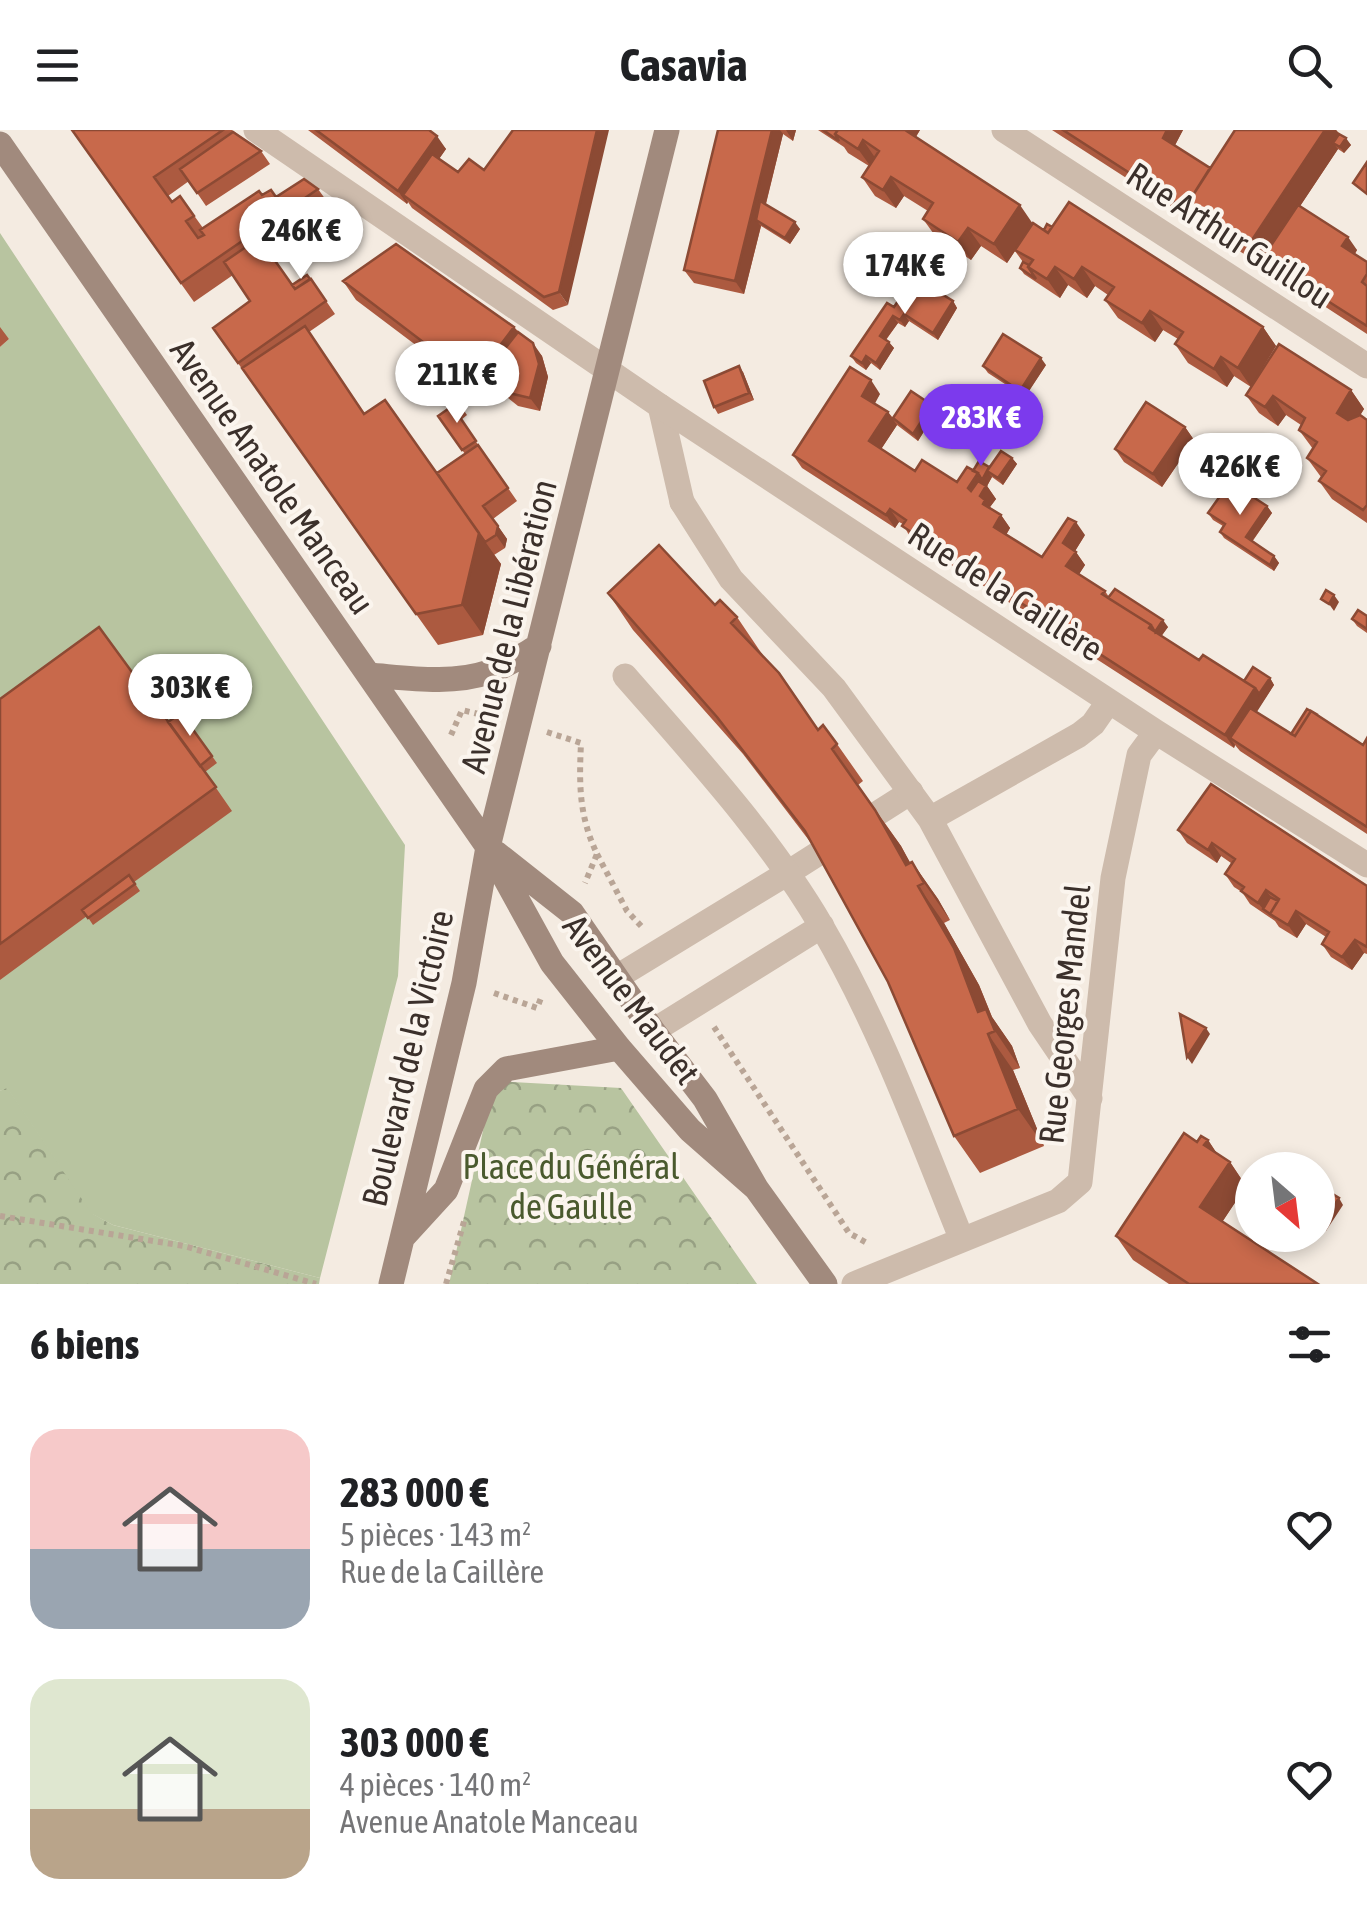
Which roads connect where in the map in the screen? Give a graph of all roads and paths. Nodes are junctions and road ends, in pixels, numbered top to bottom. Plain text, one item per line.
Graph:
1 (256, 130) edge
2 (667, 130) edge
3 (1004, 130) edge
4 (0, 144) edge
5 (1367, 366) edge
6 (608, 372) junction
7 (660, 406) junction
8 (539, 646) junction
9 (369, 675) junction
10 (625, 676) dead end
11 (1109, 701) junction
12 (1156, 732) junction
13 (911, 792) junction
14 (878, 813) edge
15 (930, 819) junction
16 (488, 847) junction
17 (819, 853) edge
18 (598, 854) dead end
19 (1367, 866) edge
20 (786, 874) junction
21 (822, 926) junction
22 (662, 950) junction
23 (617, 978) junction
24 (699, 1004) junction
25 (653, 1031) junction
26 (619, 1048) junction
27 (1090, 1098) junction
28 (756, 1188) junction
29 (0, 1216) edge
30 (400, 1240) junction
31 (962, 1240) junction
32 (882, 1271) junction
33 (316, 1284) edge
34 (391, 1284) edge
35 (825, 1284) edge
36 (854, 1284) edge

1 - 6 street, Rue de la Caillère
2 - 6 main road, Avenue de la Libération
3 - 5 street, Rue Arthur Guillou
4 - 9 main road, Avenue Anatole Manceau
6 - 7 street, Rue de la Caillère
6 - 8 main road, Avenue de la Libération
7 - 11 street, Rue de la Caillère
7 - 13 street
8 - 9 main road
8 - 16 main road, Avenue de la Libération
9 - 16 main road, Avenue Anatole Manceau
10 - 20 street
11 - 12 street, Rue de la Caillère
11 - 15 street
12 - 19 street, Rue de la Caillère
12 - 27 street, Rue Georges Mandel
13 - 14 street
13 - 15 street
15 - 27 street
16 - 23 main road, Avenue Maudet
16 - 26 main road, Avenue Maudet
16 - 30 main road, Boulevard de la Victoire
17 - 20 street
18 - 22 path
20 - 21 street
20 - 22 street
21 - 24 street
21 - 31 street
22 - 23 street
23 - 25 main road, Avenue Maudet
24 - 25 street
24 - 32 path
25 - 28 main road, Avenue Maudet
26 - 28 main road, Avenue Maudet
26 - 30 main road
27 - 31 street, Rue Georges Mandel
28 - 35 main road, Avenue Maudet
29 - 33 path
30 - 34 main road, Boulevard de la Victoire
31 - 32 street, Rue Georges Mandel
32 - 36 street, Rue Georges Mandel

